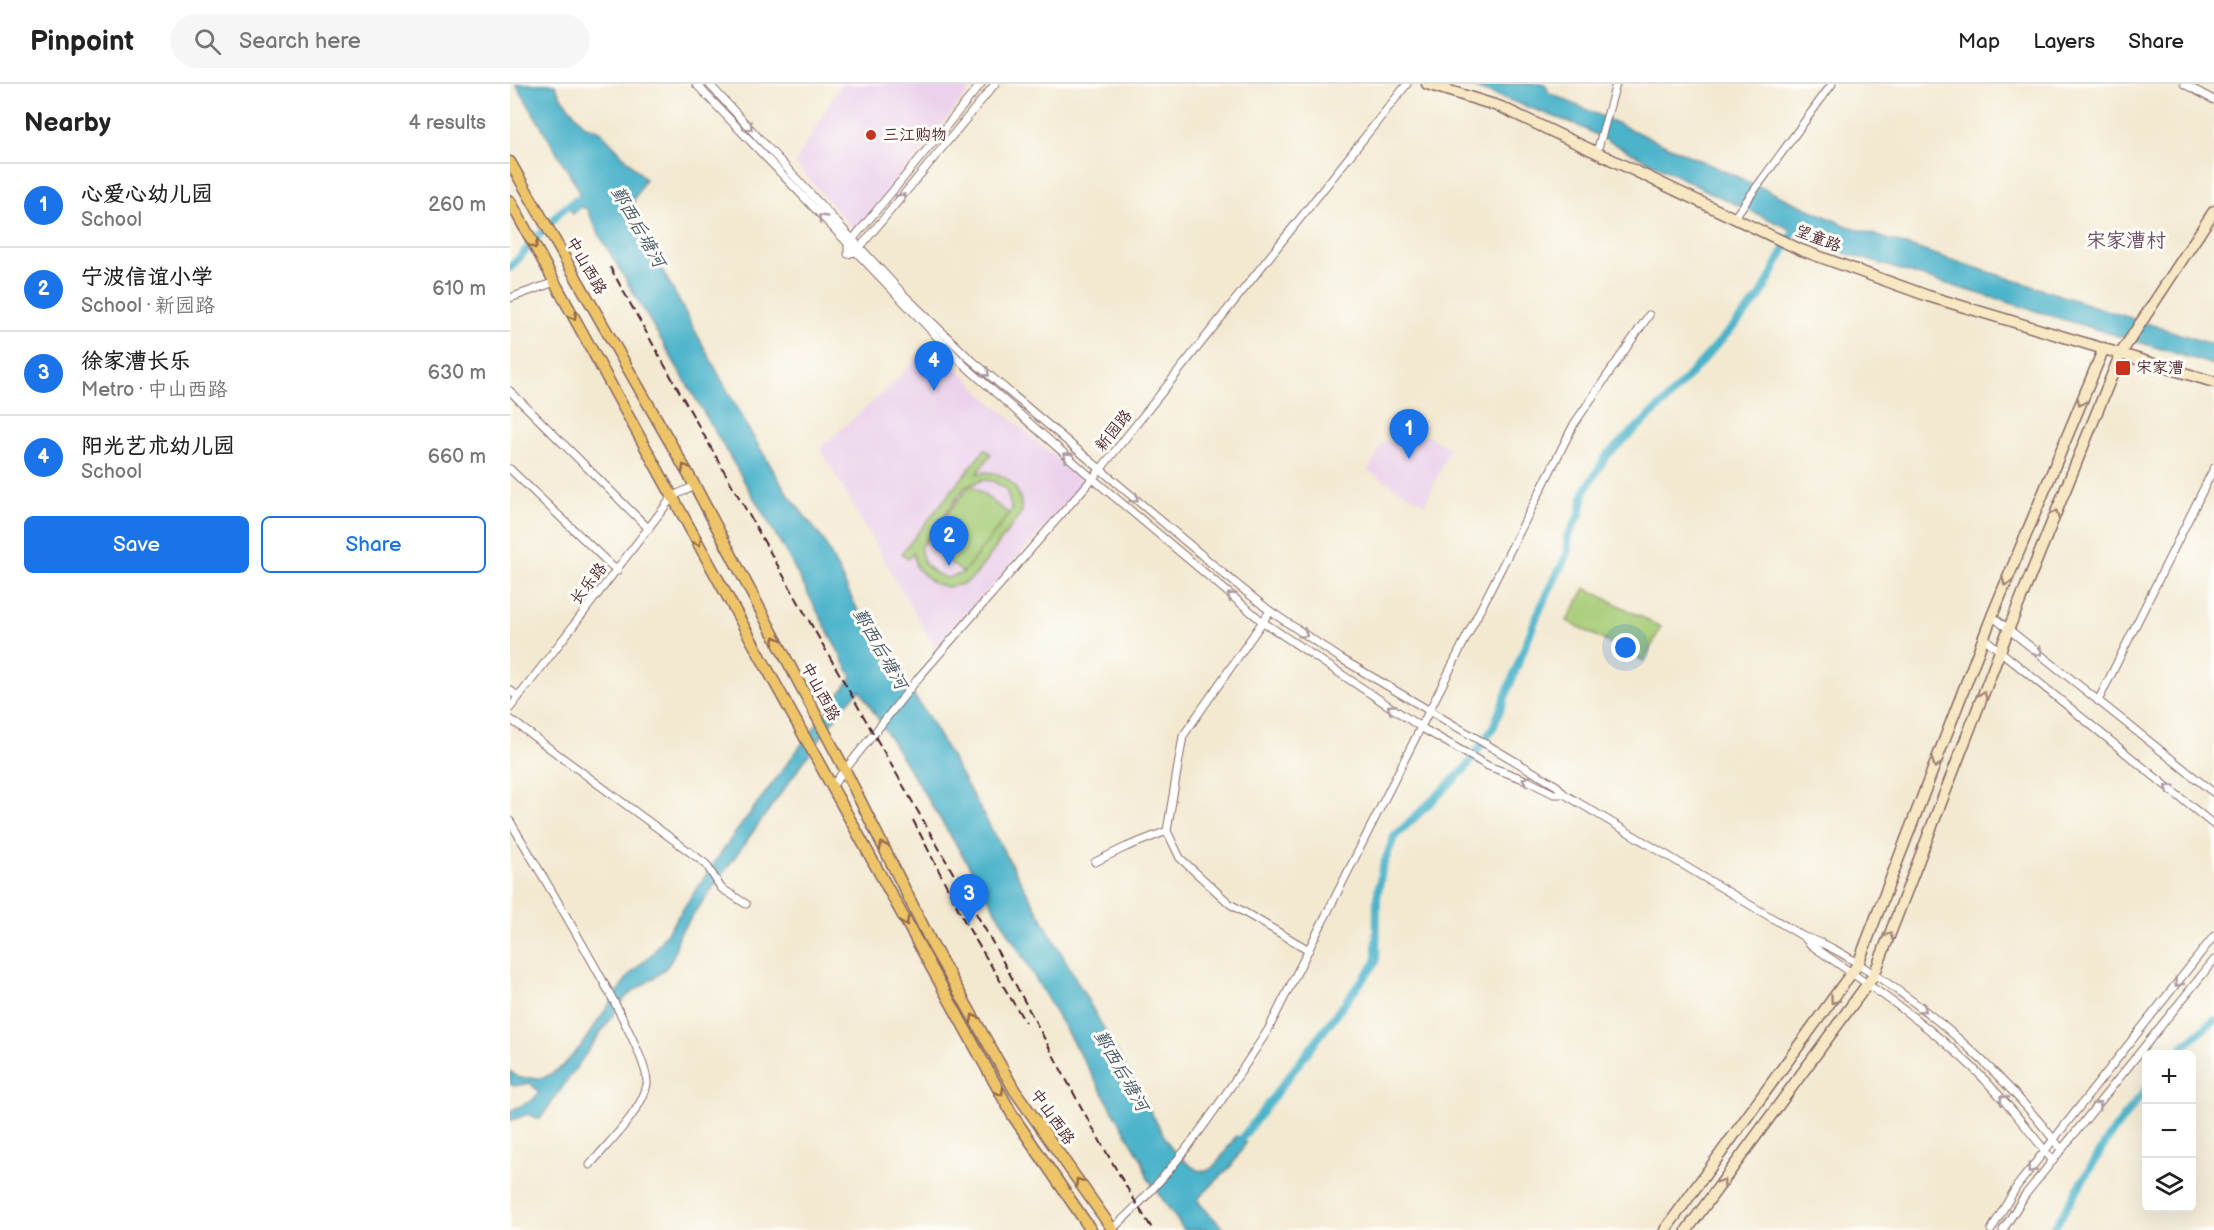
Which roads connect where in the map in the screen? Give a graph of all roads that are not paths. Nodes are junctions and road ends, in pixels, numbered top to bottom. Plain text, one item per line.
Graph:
1 (696, 84) edge
2 (710, 84) edge
3 (981, 84) edge
4 (995, 84) edge
5 (1407, 84) edge
6 (1426, 84) edge
7 (1616, 84) edge
8 (1832, 84) edge
9 (2184, 84) edge
10 (2214, 100) edge
11 (1597, 152) junction
12 (510, 162) edge
13 (510, 201) edge
14 (2214, 211) edge
15 (1734, 218) junction
16 (851, 242) junction
17 (858, 249) junction
18 (555, 282) junction
19 (510, 298) edge
20 (1649, 315) dead end
21 (2104, 348) junction
22 (2124, 348) junction
23 (2214, 382) edge
24 (510, 391) edge
25 (2214, 468) edge
26 (510, 469) edge
27 (1100, 470) junction
28 (1092, 478) junction
29 (695, 486) junction
30 (673, 496) junction
31 (649, 529) junction
32 (617, 571) junction
33 (1270, 611) junction
34 (1992, 616) junction
35 (1263, 622) junction
36 (2009, 627) junction
37 (1984, 638) junction
38 (2001, 649) junction
39 (510, 690) edge
40 (518, 697) junction
41 (2098, 701) junction
42 (510, 708) edge
43 (1430, 713) junction
44 (510, 719) edge
45 (1422, 728) junction
46 (845, 770) junction
47 (832, 786) junction
48 (2214, 793) edge
49 (1564, 794) junction
50 (510, 821) edge
51 (2214, 825) edge
52 (1167, 831) junction
53 (1095, 862) dead end
54 (746, 904) dead end
55 (2214, 936) edge
56 (1804, 937) junction
57 (1309, 950) junction
58 (2214, 960) edge
59 (1858, 964) junction
60 (1852, 974) junction
61 (1874, 975) junction
62 (1869, 986) junction
63 (2054, 1140) junction
64 (2062, 1150) junction
65 (2045, 1152) junction
66 (2053, 1161) junction
67 (590, 1165) dead end
68 (1091, 1230) edge
69 (1112, 1230) edge
70 (1665, 1230) edge
71 (1687, 1230) edge
72 (1992, 1230) edge
73 (2003, 1230) edge

16 -> 1 street
2 -> 16 street
3 - 16 street
17 -> 4 street
5 - 27 street, 新园路
6 - 11 street, 望童路
7 - 11 street
8 - 15 street
9 - 10 street
11 - 15 street, 望童路
29 -> 12 main road, 中山西路
13 -> 18 main road, 中山西路
14 - 22 street
15 - 21 street, 望童路
16 - 17 street
17 -> 27 street
28 -> 17 street
18 - 19 street
18 -> 30 main road, 中山西路
20 - 43 street
21 - 22 street, 望童路
21 -> 34 street
22 - 23 street, 望童路
36 -> 22 street
24 - 31 street
25 - 41 street
26 - 32 street
27 - 28 street, 新园路
27 -> 33 street
35 -> 28 street
28 - 46 street, 新园路
29 - 30 street, 长乐路
46 -> 29 main road, 中山西路
30 - 31 street, 长乐路
30 -> 47 main road, 中山西路
31 - 32 street, 长乐路
32 - 40 street, 长乐路
33 - 35 street
33 -> 43 street
34 - 36 street
34 - 37 street
45 -> 35 street
35 - 52 street
36 - 38 street
36 -> 41 street
37 - 38 street
37 -> 59 street
51 -> 38 street
61 -> 38 street
39 - 40 street
40 - 42 street, 长乐路
41 - 48 street
43 - 45 street
43 - 49 street
44 - 54 street
49 -> 45 street
45 - 57 street
46 - 47 street, 新园路
69 -> 46 main road, 中山西路
47 -> 68 main road, 中山西路
49 - 56 street
50 - 67 street
52 - 53 street
52 - 57 street
55 -> 63 street
56 - 59 street
56 - 60 street
57 - 69 street
64 -> 58 street
59 - 60 street
59 - 61 street
60 - 62 street
60 -> 70 street
61 - 62 street
61 -> 63 street
65 -> 62 street
71 -> 62 street
63 - 64 street
63 - 65 street
64 - 66 street
65 - 66 street
65 -> 72 street
66 - 73 street

